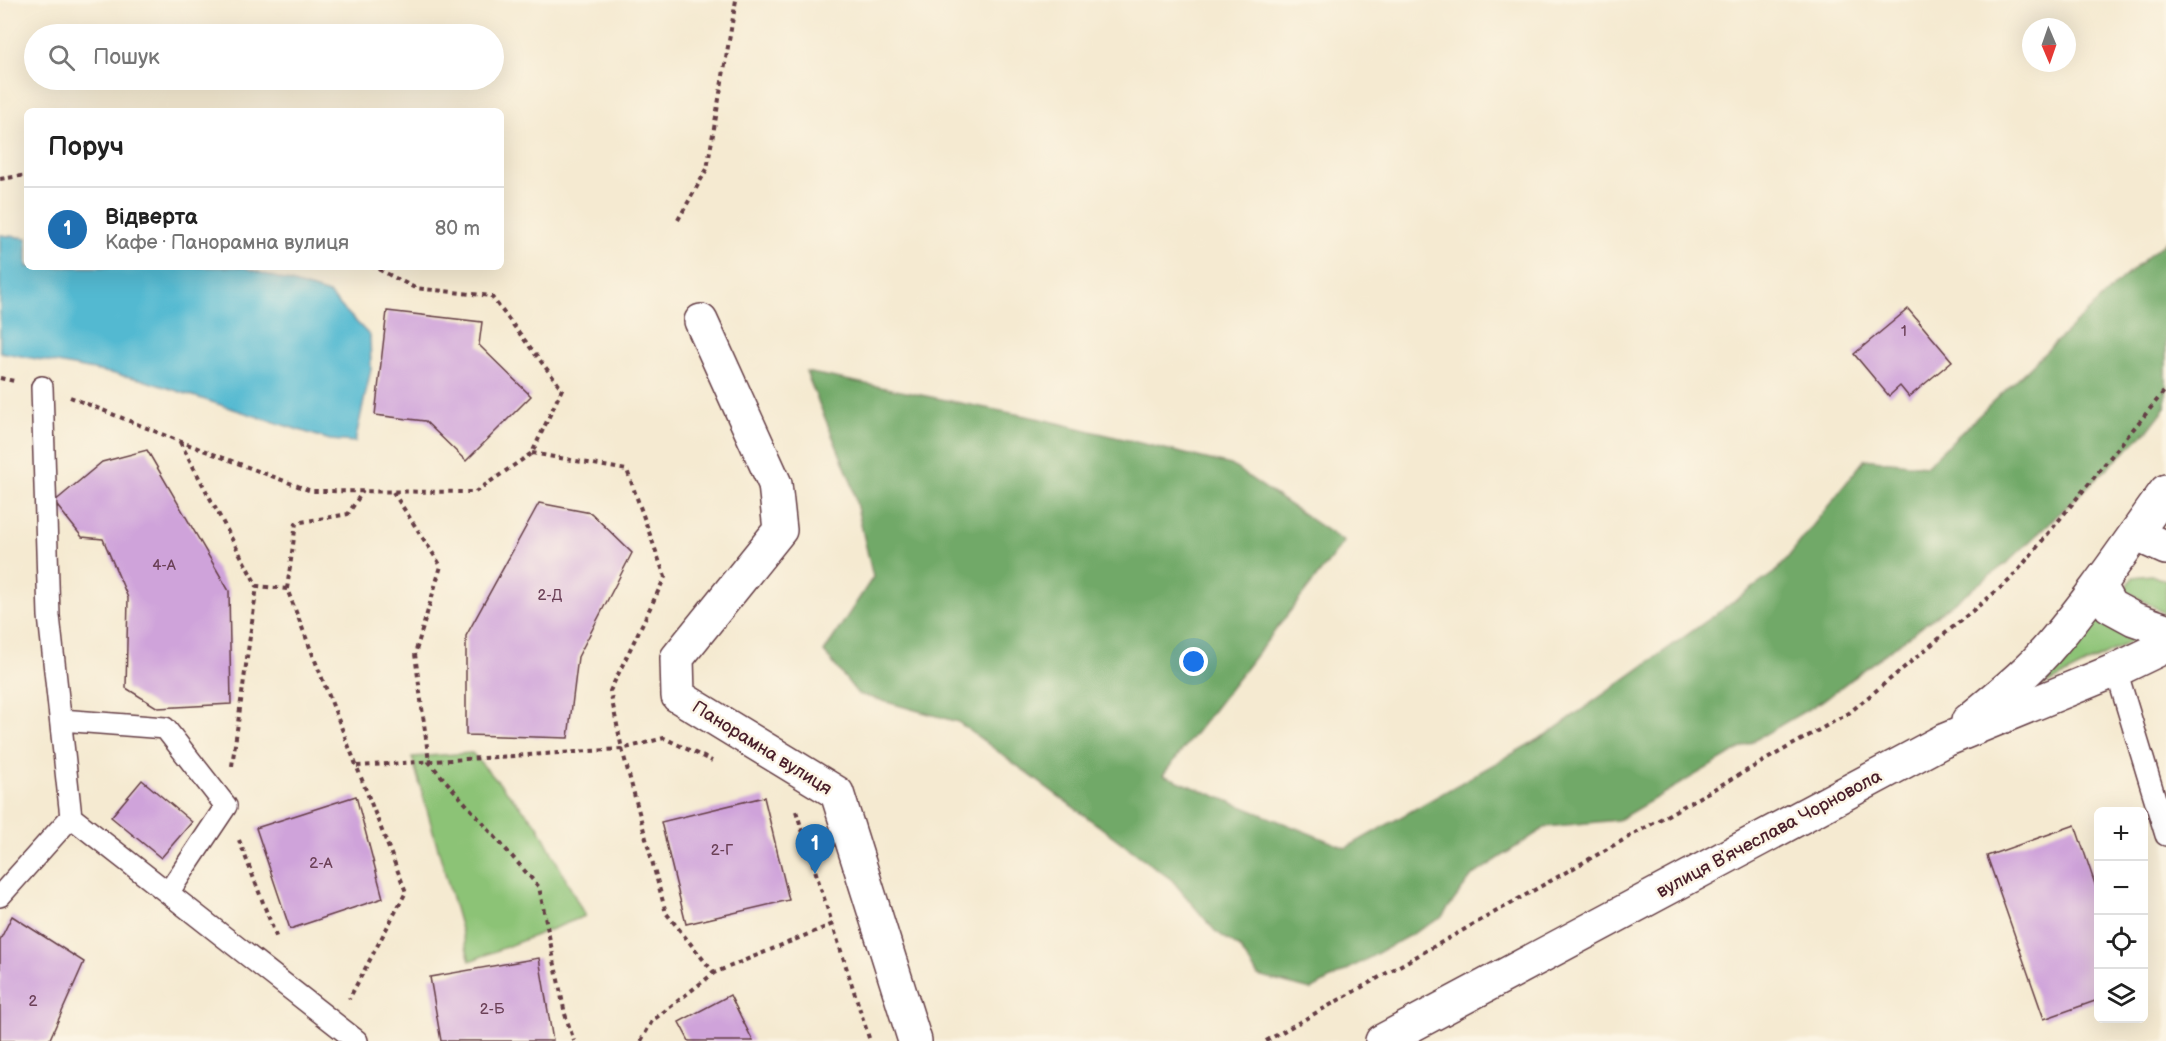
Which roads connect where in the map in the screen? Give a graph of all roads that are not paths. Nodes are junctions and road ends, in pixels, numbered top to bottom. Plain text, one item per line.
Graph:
1 (701, 321) dead end
2 (42, 387) dead end
3 (2166, 491) edge
4 (2134, 534) junction
5 (2166, 548) edge
6 (2098, 586) junction
7 (2166, 630) edge
8 (2166, 646) edge
9 (2116, 670) junction
10 (60, 720) junction
11 (1943, 741) junction
12 (71, 818) junction
13 (2166, 835) edge
14 (168, 893) junction
15 (0, 896) edge
16 (357, 1041) edge
17 (915, 1041) edge
18 (1382, 1041) edge

1 - 17 street, Панорамна вулиця
2 - 10 lane
3 - 4 street
4 - 5 street
4 - 6 street
6 - 7 street
6 - 11 street
8 - 9 street, вулиця Вʼячеслава Чорновола
9 - 11 street, вулиця Вʼячеслава Чорновола
9 - 13 lane
10 - 12 lane
10 - 14 lane
11 - 18 street, вулиця Вʼячеслава Чорновола
12 - 14 lane
12 - 15 lane
14 - 16 lane

